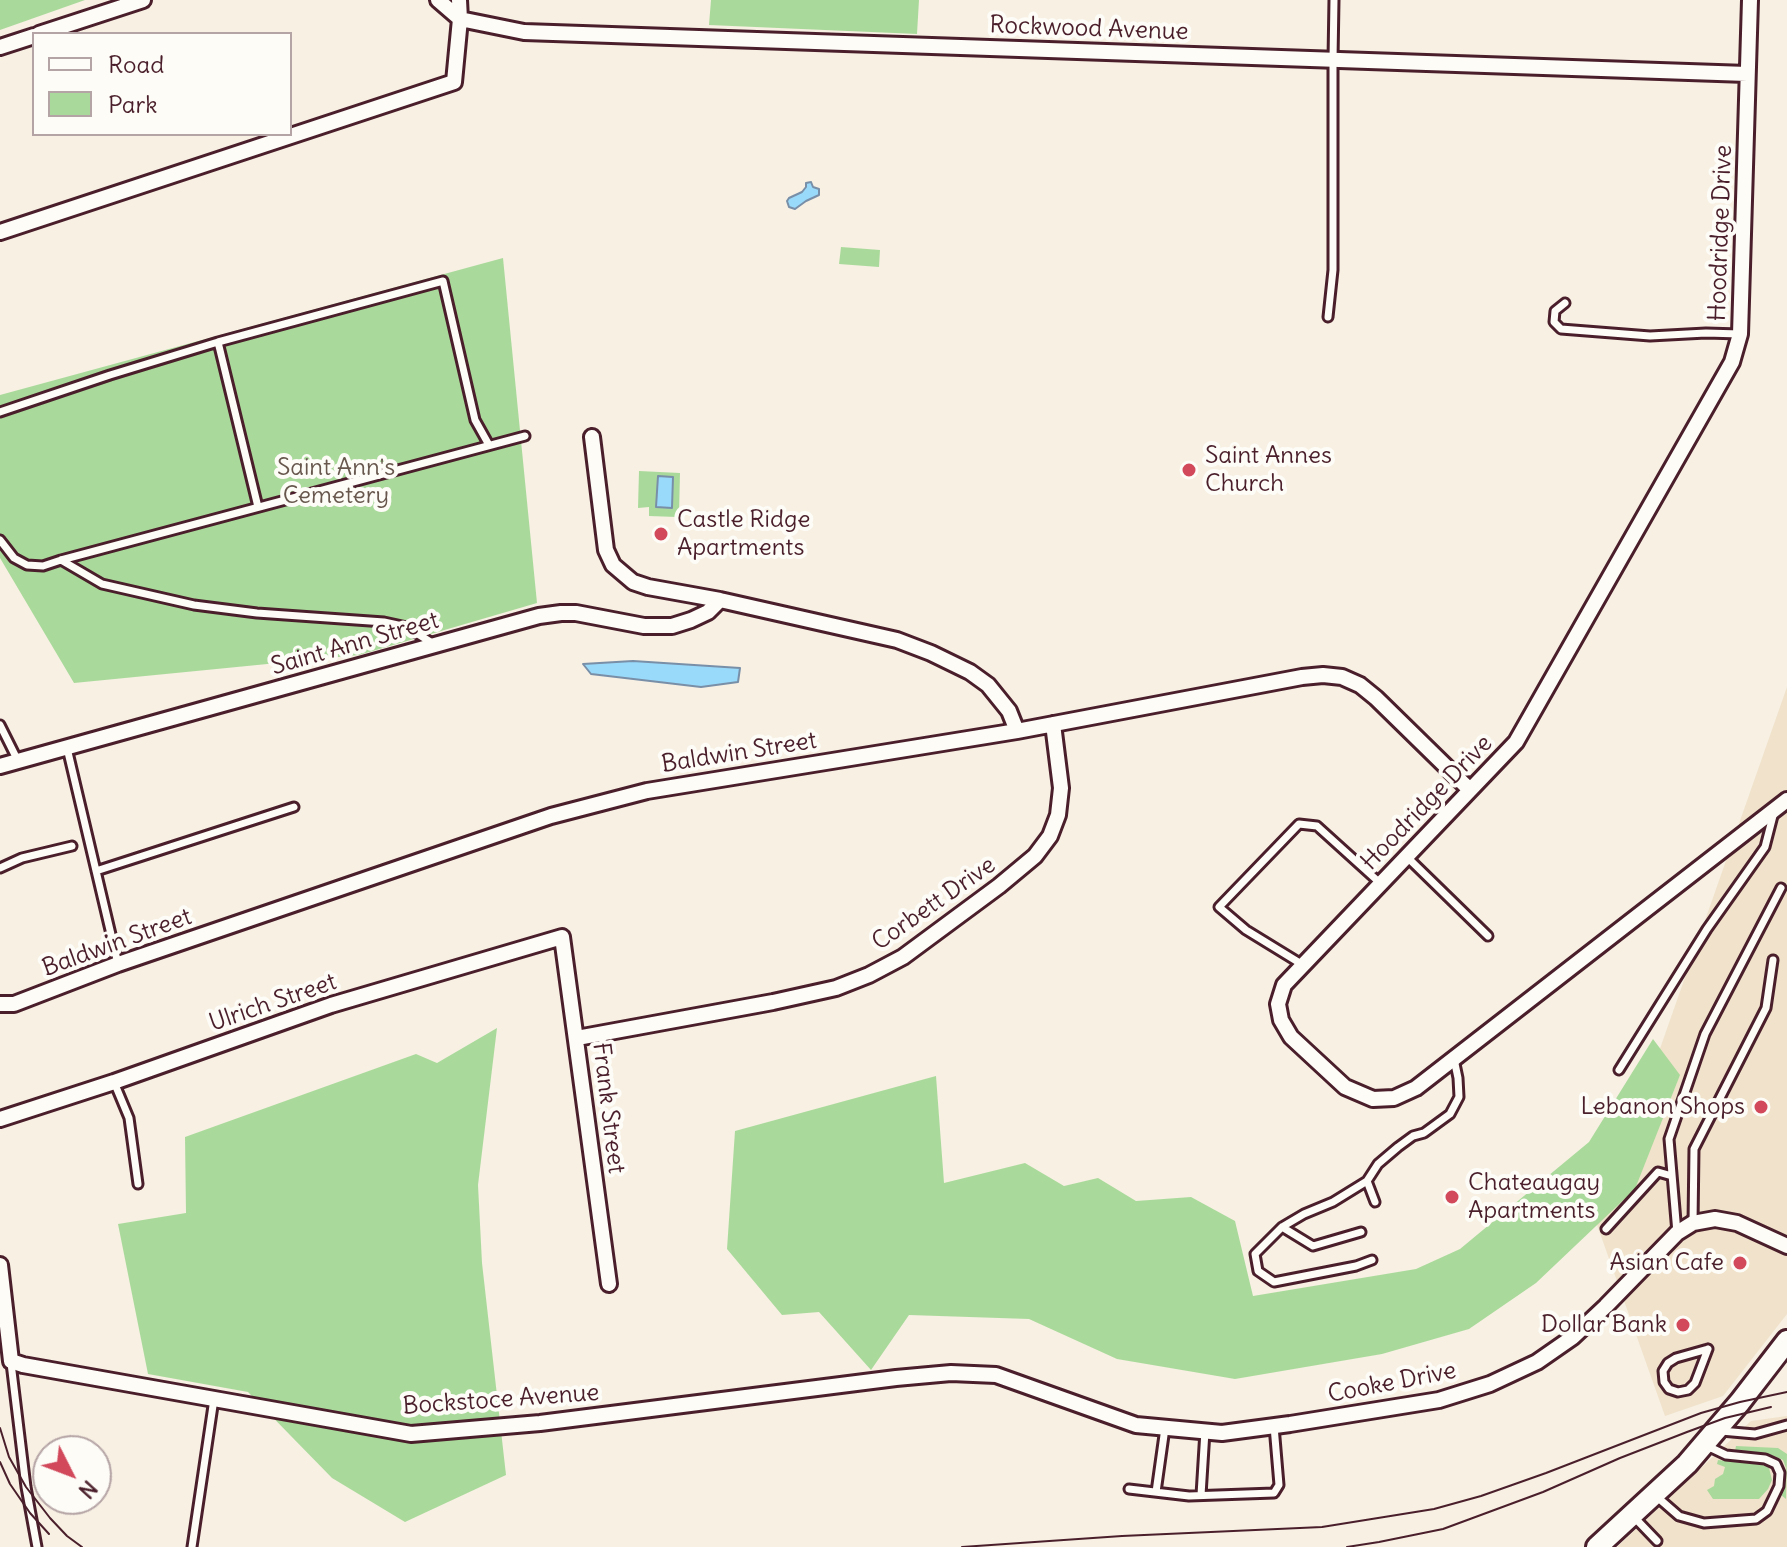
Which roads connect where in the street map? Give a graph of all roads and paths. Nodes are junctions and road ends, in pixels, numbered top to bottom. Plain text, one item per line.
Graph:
1 (143, 0) edge
2 (438, 0) edge
3 (459, 0) edge
4 (1334, 0) edge
5 (1750, 0) edge
6 (460, 19) junction
7 (45, 32) edge
8 (32, 36) edge
9 (0, 47) edge
10 (1333, 59) junction
11 (1747, 74) junction
12 (291, 136) edge
13 (292, 136) edge
14 (0, 232) edge
15 (1565, 303) dead end
16 (1328, 317) dead end
17 (1740, 334) junction
18 (218, 342) junction
19 (0, 412) edge
20 (525, 436) dead end
21 (592, 437) dead end
22 (489, 445) junction
23 (258, 507) junction
24 (0, 540) edge
25 (61, 560) junction
26 (720, 600) junction
27 (434, 644) junction
28 (1053, 724) junction
29 (0, 725) edge
30 (1017, 731) junction
31 (67, 747) junction
32 (18, 761) junction
33 (0, 766) edge
34 (1470, 790) junction
35 (1787, 800) edge
36 (294, 807) dead end
37 (1775, 810) junction
38 (72, 846) dead end
39 (1406, 856) junction
40 (0, 868) edge
41 (96, 871) junction
42 (1380, 883) junction
43 (1781, 888) dead end
44 (1488, 936) dead end
45 (562, 937) joint
46 (1773, 960) dead end
47 (118, 964) junction
48 (1303, 965) junction
49 (0, 1004) edge
50 (577, 1038) junction
51 (1454, 1059) junction
52 (1619, 1070) dead end
53 (114, 1082) junction
54 (0, 1119) edge
55 (1672, 1176) junction
56 (1367, 1181) junction
57 (138, 1184) dead end
58 (1375, 1202) dead end
59 (1693, 1223) junction
60 (1282, 1227) junction
61 (1606, 1229) dead end
62 (1361, 1232) dead end
63 (1677, 1233) junction
64 (1787, 1246) edge
65 (1372, 1260) dead end
66 (0, 1265) edge
67 (609, 1284) dead end
68 (1787, 1341) edge
69 (1708, 1349) joint
70 (11, 1361) junction
71 (951, 1373) joint
72 (214, 1399) junction
73 (1787, 1425) edge
74 (1274, 1426) junction
75 (1165, 1428) junction
76 (1205, 1431) junction
77 (1709, 1438) junction
78 (1129, 1489) dead end
79 (1156, 1492) junction
80 (1654, 1494) junction
81 (1201, 1495) junction
82 (1632, 1516) junction
83 (1657, 1541) dead end
84 (37, 1547) edge
85 (192, 1547) edge
86 (1597, 1547) edge

1 - 7 street
2 - 6 street, Rockwood Avenue
3 - 6 street
4 - 10 lane
5 - 11 street, Hoodridge Drive
6 - 10 street, Rockwood Avenue
6 - 13 street
8 - 9 street
10 - 11 street, Rockwood Avenue
10 - 16 lane
11 - 17 street, Hoodridge Drive
12 - 14 street
15 - 17 lane
17 - 34 street, Hoodridge Drive
18 - 19 lane
18 - 22 lane
18 - 23 lane
20 - 22 lane
21 - 26 street
22 - 23 lane
23 - 25 lane
24 - 25 lane
25 - 27 lane
26 - 27 street, Saint Ann Street
26 - 30 street
27 - 31 street, Saint Ann Street
28 - 30 street, Baldwin Street
28 - 34 street, Baldwin Street
28 - 50 street, Corbett Drive
29 - 32 lane
30 - 47 street, Baldwin Street
31 - 32 street, Saint Ann Street
31 - 41 lane
32 - 33 street, Saint Ann Street
34 - 39 street, Hoodridge Drive
35 - 37 street, Hoodridge Drive
36 - 41 lane
37 - 51 street, Hoodridge Drive
37 - 52 lane
38 - 40 lane
39 - 42 street, Hoodridge Drive
39 - 44 lane
41 - 47 lane
42 - 48 street, Hoodridge Drive
42 - 48 lane
43 - 55 lane
45 - 50 street, Frank Street
45 - 53 street, Ulrich Street
46 - 59 lane
47 - 49 street, Baldwin Street
48 - 51 street, Hoodridge Drive
50 - 67 street, Frank Street
51 - 56 lane
53 - 54 street, Ulrich Street
53 - 57 lane
55 - 61 lane
55 - 63 lane
56 - 58 lane
56 - 60 lane
59 - 63 street, Cooke Drive
59 - 64 street
60 - 62 lane
60 - 65 lane
63 - 74 street, Cooke Drive
66 - 70 street
68 - 77 street
69 - 69 lane
70 - 72 street, Bockstoce Avenue
70 - 84 lane
71 - 72 street, Bockstoce Avenue
71 - 75 street, Cooke Drive
72 - 85 lane
73 - 77 lane
74 - 76 street, Cooke Drive
74 - 81 lane
75 - 76 street, Cooke Drive
75 - 79 lane
76 - 81 lane
77 - 80 street
77 - 80 lane
78 - 79 lane
79 - 81 lane
80 - 82 street
82 - 83 lane
82 - 86 street

